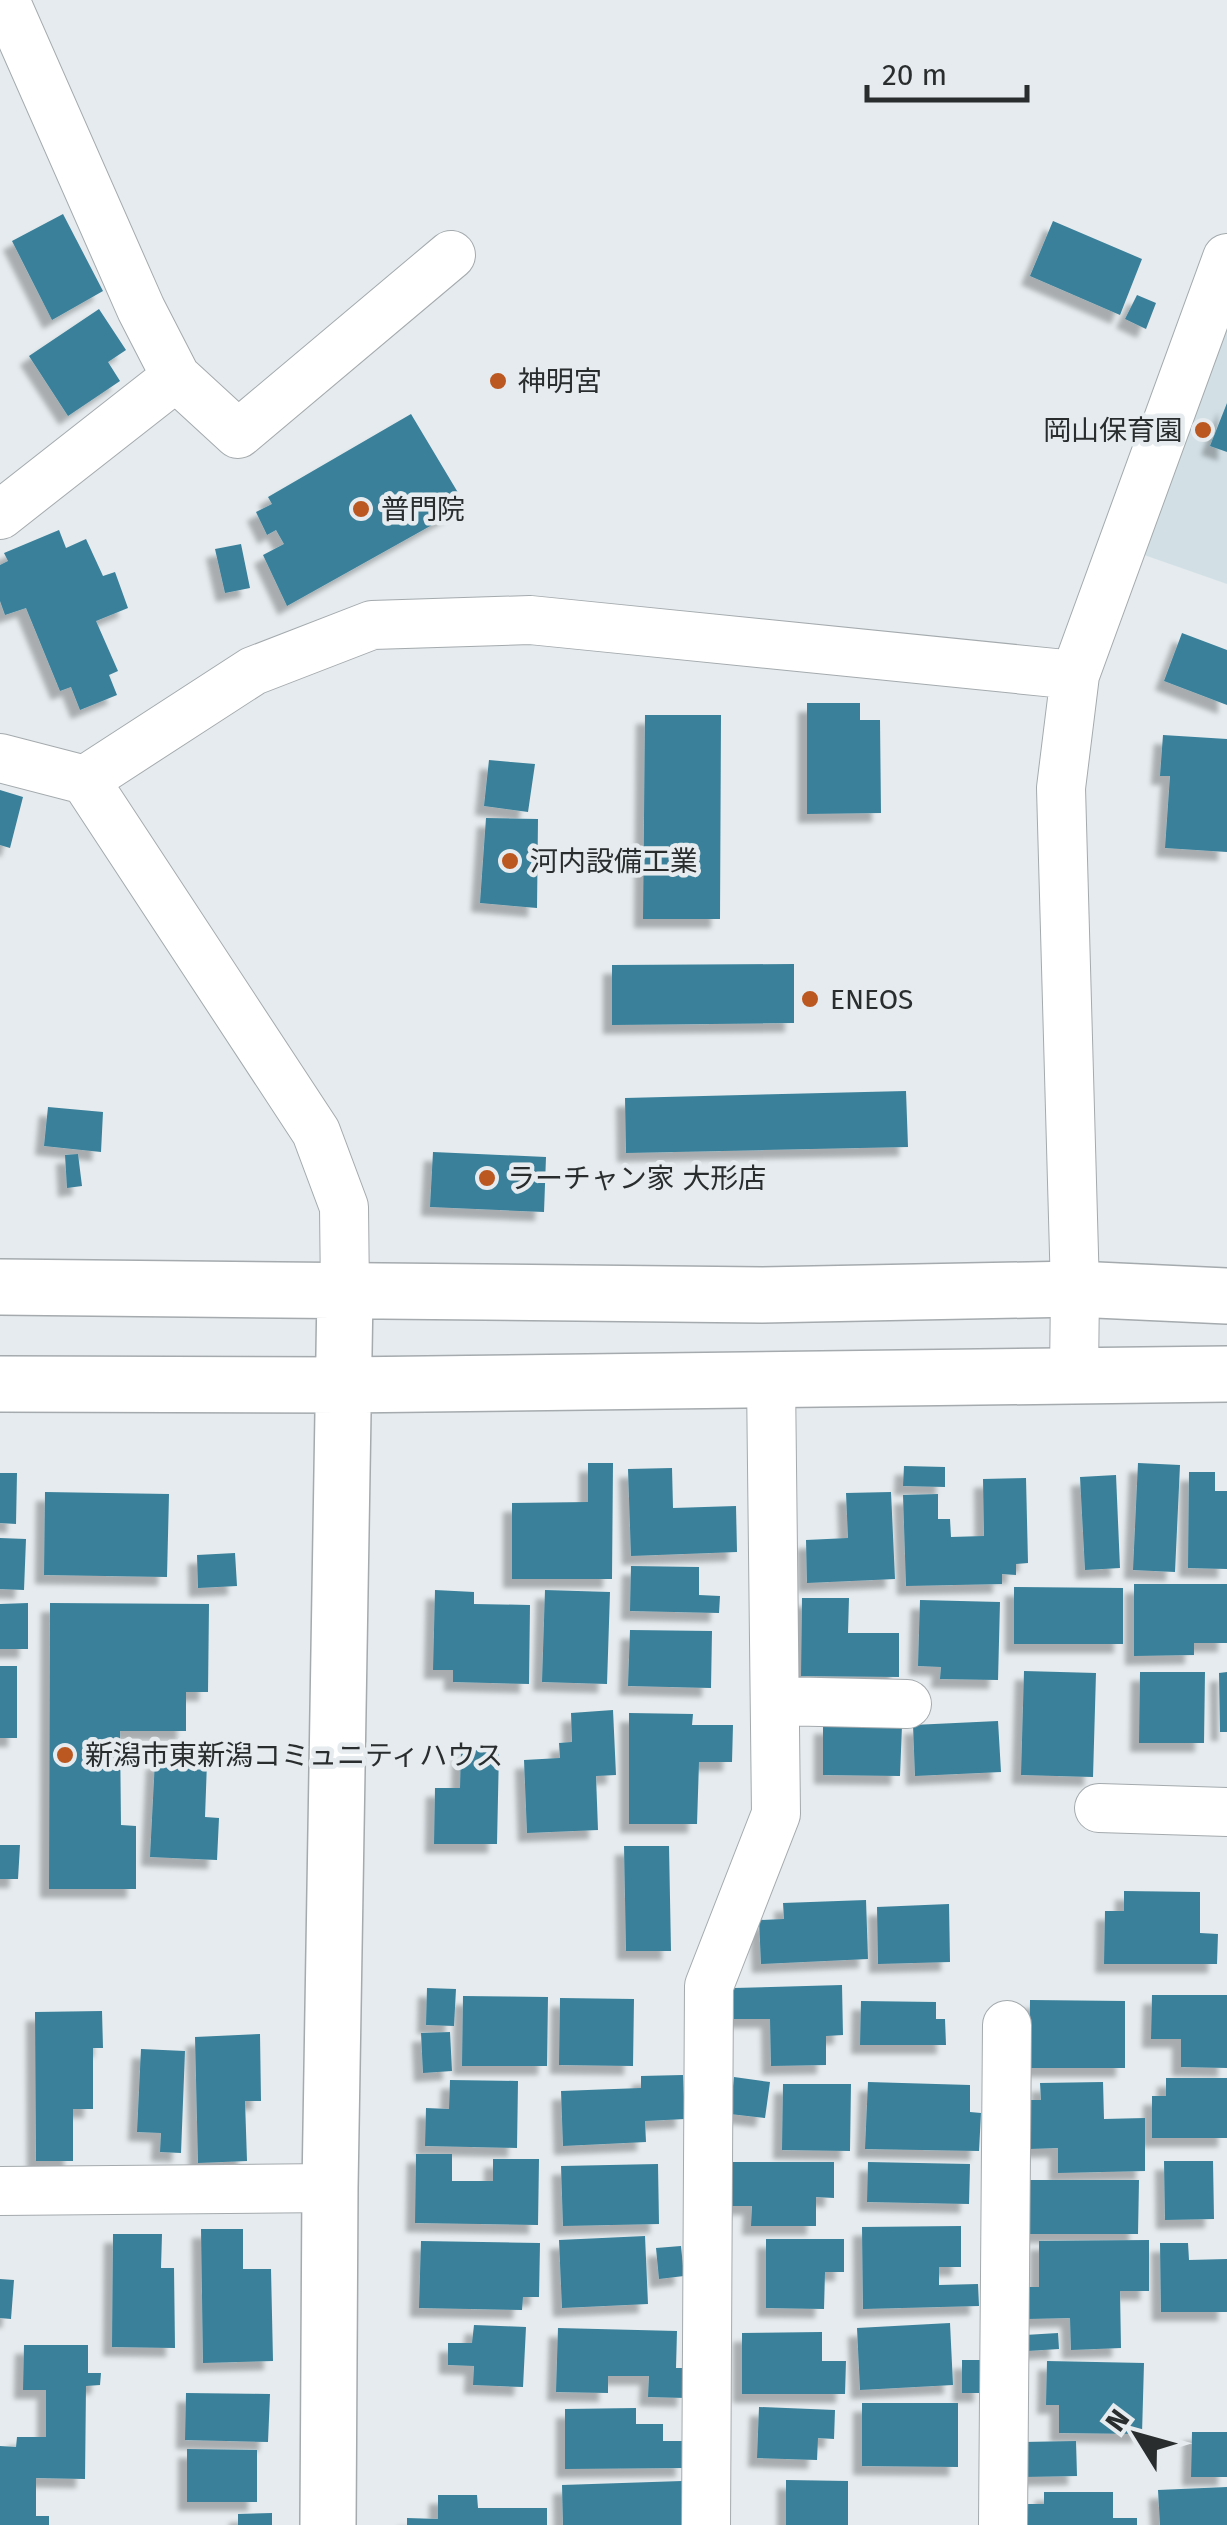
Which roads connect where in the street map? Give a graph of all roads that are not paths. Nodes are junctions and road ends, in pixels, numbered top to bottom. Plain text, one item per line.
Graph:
1 (5, 0) edge
2 (19, 82) edge
3 (451, 255) dead end
4 (1227, 258) edge
5 (176, 377) junction
6 (0, 515) edge
7 (1075, 675) junction
8 (0, 758) edge
9 (85, 780) junction
10 (0, 1287) edge
11 (1075, 1289) junction
12 (345, 1292) junction
13 (1227, 1296) edge
14 (1227, 1374) edge
15 (1074, 1375) junction
16 (771, 1378) junction
17 (0, 1384) edge
18 (343, 1385) junction
19 (776, 1701) junction
20 (907, 1704) dead end
21 (1099, 1808) dead end
22 (1227, 1812) edge
23 (1007, 2025) dead end
24 (330, 2188) junction
25 (0, 2191) edge
26 (328, 2525) edge
27 (706, 2525) edge
28 (1004, 2525) edge

1 - 2 street
2 - 5 street
3 - 5 street
4 - 7 street
5 - 6 street
7 - 9 street
7 - 11 street
8 - 9 street
9 - 12 street
10 - 12 street
11 - 12 street
11 - 13 street
11 - 15 street
12 - 18 street
14 - 15 street
15 - 16 street
16 - 18 street
16 - 19 street
17 - 18 street
18 - 24 street
19 - 20 street
19 - 27 street
21 - 22 street
23 - 28 street
24 - 25 street
24 - 26 street

